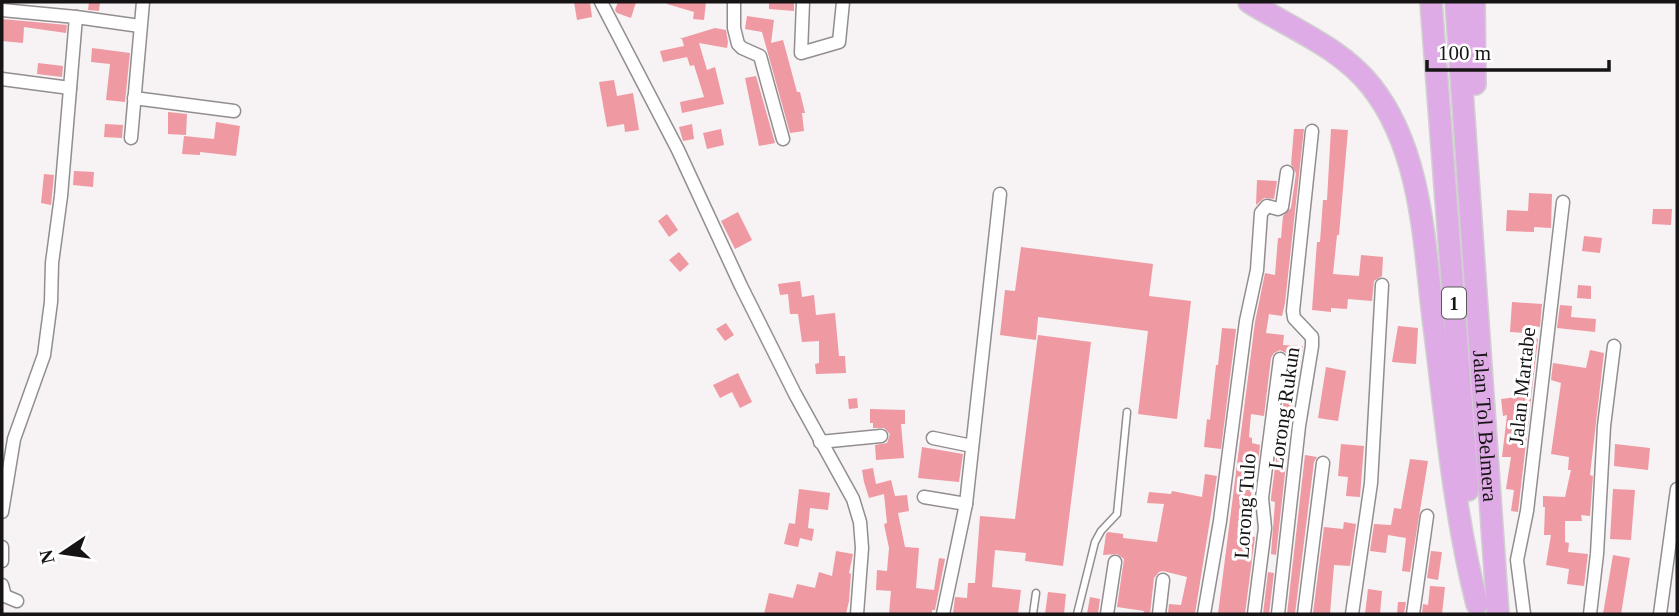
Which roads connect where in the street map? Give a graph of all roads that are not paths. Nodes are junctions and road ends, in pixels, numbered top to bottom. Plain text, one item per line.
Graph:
1 (143, 2) edge
2 (601, 2) edge
3 (734, 2) edge
4 (803, 2) edge
5 (843, 2) edge
6 (1249, 2) edge
7 (1431, 2) edge
8 (1456, 2) edge
9 (1474, 2) edge
10 (2, 10) edge
11 (76, 17) junction
12 (140, 26) junction
13 (2, 79) edge
14 (70, 88) junction
15 (134, 98) junction
16 (234, 111) dead end
17 (1312, 131) dead end
18 (131, 138) dead end
19 (783, 139) dead end
20 (1287, 172) dead end
21 (1000, 194) dead end
22 (1471, 195) junction
23 (1563, 202) dead end
24 (1382, 285) dead end
25 (1614, 346) dead end
26 (1280, 359) dead end
27 (1127, 412) dead end
28 (881, 436) dead end
29 (933, 439) dead end
30 (820, 442) junction
31 (972, 446) junction
32 (1323, 463) dead end
33 (1677, 489) edge
34 (924, 497) dead end
35 (966, 504) junction
36 (2, 512) edge
37 (1427, 516) dead end
38 (2, 547) edge
39 (2, 561) edge
40 (1115, 562) dead end
41 (1163, 580) dead end
42 (2, 585) edge
43 (1037, 593) dead end
44 (17, 601) dead end
45 (1477, 609) edge
46 (857, 614) edge
47 (943, 614) edge
48 (1033, 614) edge
49 (1077, 614) edge
50 (1107, 614) edge
51 (1159, 614) edge
52 (1204, 614) edge
53 (1254, 614) edge
54 (1278, 614) edge
55 (1304, 614) edge
56 (1352, 614) edge
57 (1413, 614) edge
58 (1498, 614) edge
59 (1524, 614) edge
60 (1590, 614) edge
61 (1660, 614) edge

1 - 12 street
2 - 30 street
3 - 19 street
4 - 5 street
6 - 45 highway
7 - 45 highway, 1
8 - 22 highway, 1
9 - 22 highway
10 - 11 street
11 - 12 street
11 - 14 street
12 - 15 street
13 - 14 street
14 - 36 street
15 - 16 street
15 - 18 street
17 - 54 street, Lorong Rukun
20 - 52 street
21 - 31 street
22 - 58 highway, Jalan Tol Belmera / 1
23 - 59 street, Jalan Martabe
24 - 56 street
25 - 60 street
26 - 53 street, Lorong Tulo
27 - 49 lane
28 - 30 street
29 - 31 street
30 - 46 street
31 - 35 street
32 - 55 street
33 - 61 street
34 - 35 street
35 - 47 street
37 - 57 street
38 - 39 street
40 - 50 street
41 - 51 street
42 - 44 street
43 - 48 lane

